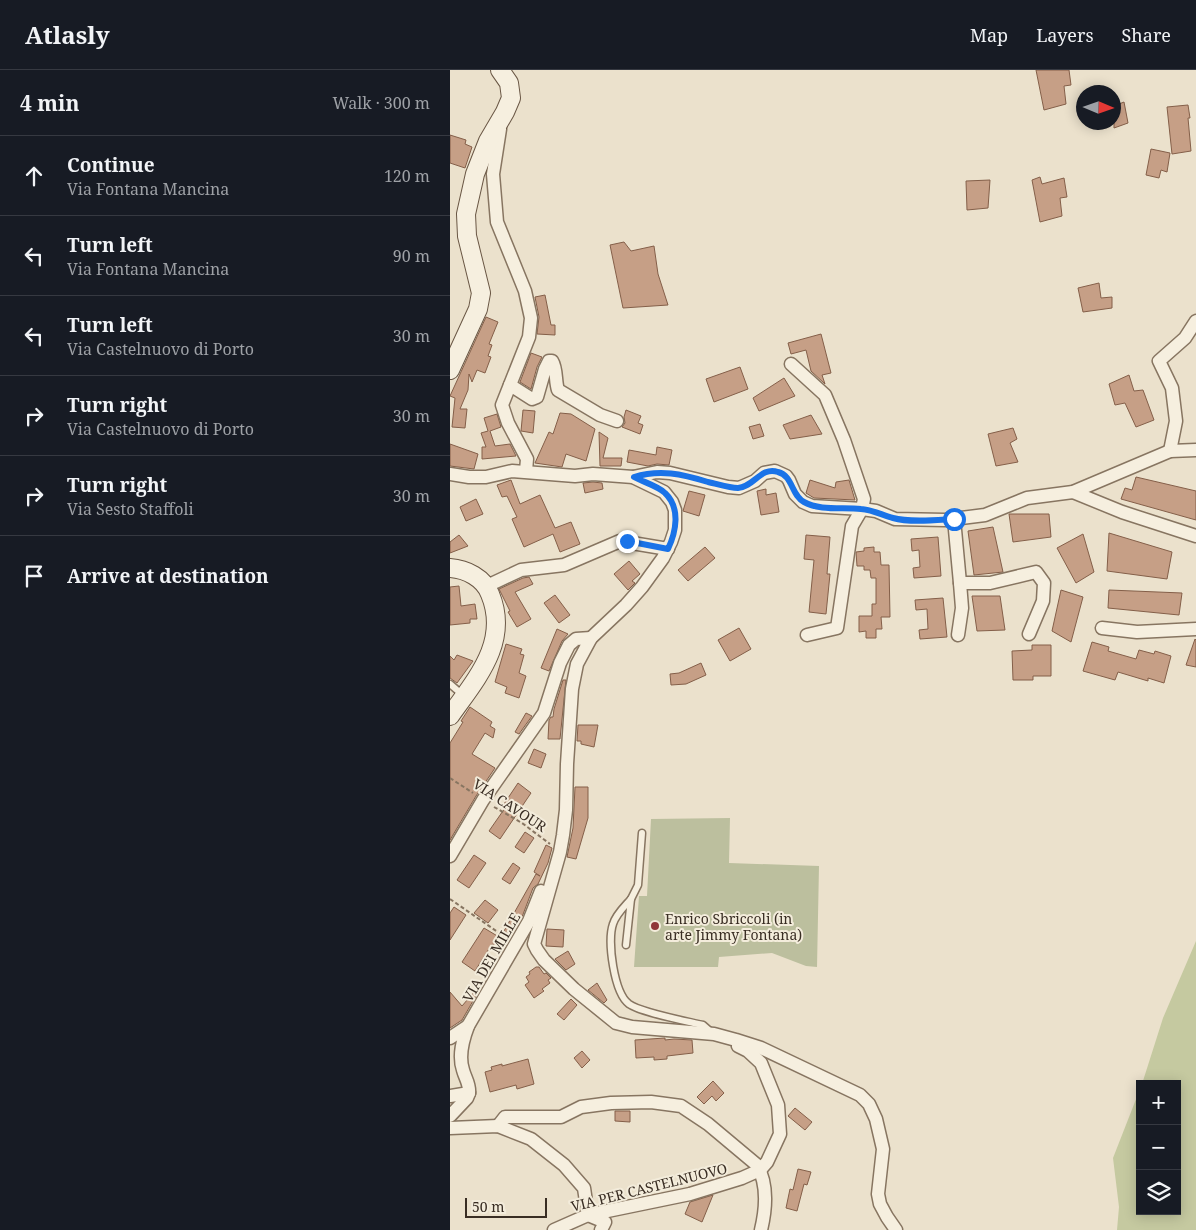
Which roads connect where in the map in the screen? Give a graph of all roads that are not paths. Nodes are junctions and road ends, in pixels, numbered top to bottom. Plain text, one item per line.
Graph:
1 (500, 70) edge
2 (505, 112) junction
3 (1196, 321) edge
4 (791, 364) dead end
5 (450, 370) edge
6 (510, 386) junction
7 (617, 421) dead end
8 (1196, 450) edge
9 (1170, 451) junction
10 (526, 471) junction
11 (450, 474) edge
12 (634, 477) junction
13 (1073, 492) junction
14 (862, 509) junction
15 (954, 519) junction
16 (1196, 536) edge
17 (668, 549) junction
18 (450, 568) edge
19 (960, 583) junction
20 (487, 586) junction
21 (1102, 628) dead end
22 (1196, 629) edge
23 (1029, 634) dead end
24 (807, 635) dead end
25 (958, 636) dead end
26 (591, 638) junction
27 (450, 684) edge
28 (464, 696) junction
29 (450, 716) edge
30 (642, 833) dead end
31 (559, 851) junction
32 (450, 856) edge
33 (631, 899) junction
34 (626, 945) dead end
35 (468, 1026) junction
36 (714, 1034) junction
37 (450, 1038) edge
38 (469, 1093) junction
39 (450, 1096) edge
40 (450, 1116) edge
41 (498, 1126) junction
42 (450, 1128) edge
43 (760, 1170) junction
44 (588, 1215) junction
45 (554, 1230) edge
46 (601, 1230) edge
47 (761, 1230) edge
48 (896, 1230) edge

1 - 2 street
2 - 5 street
2 - 6 street
3 - 9 street
4 - 14 street
6 - 7 street
6 - 10 street
8 - 9 street
9 - 13 street
10 - 11 street
10 - 12 street
12 - 14 street
12 - 17 street
13 - 15 street
13 - 16 street
14 - 15 street
14 - 24 street
15 - 19 street
17 - 20 street
17 - 26 street
18 - 20 street
19 - 23 street
19 - 25 street
20 - 28 street
21 - 22 street
26 - 31 street
26 - 32 street
27 - 28 lane
28 - 29 street
30 - 33 lane
31 - 35 street, VIA DEI MILLE
31 - 36 street
33 - 34 lane
33 - 36 lane
35 - 37 street
35 - 38 street, VIA DEI MILLE
36 - 43 street
36 - 48 street
38 - 39 street
38 - 40 street
41 - 42 street
41 - 43 street
41 - 44 street
43 - 44 street, VIA PER CASTELNUOVO
43 - 47 street
44 - 45 street, VIA PER CASTELNUOVO
44 - 46 street

